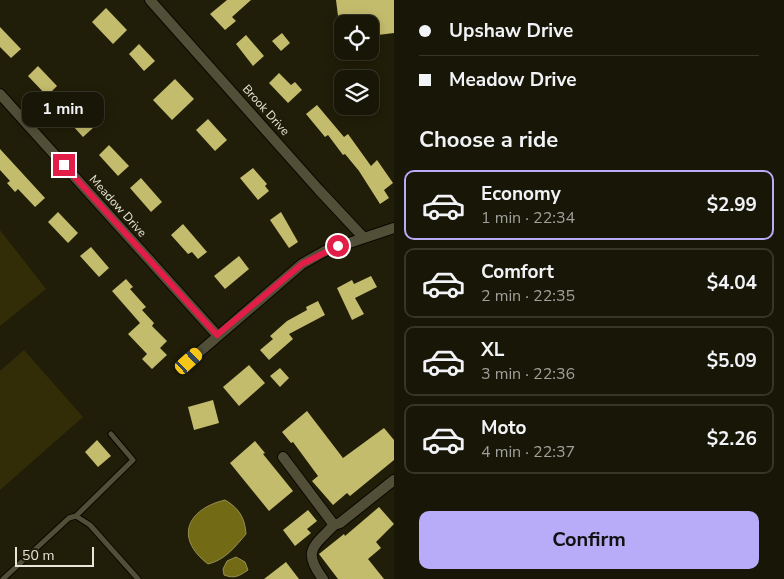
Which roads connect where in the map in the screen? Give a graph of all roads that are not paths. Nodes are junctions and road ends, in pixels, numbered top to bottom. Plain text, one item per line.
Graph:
1 (150, 0) edge
2 (0, 94) edge
3 (394, 228) edge
4 (363, 237) junction
5 (217, 335) junction
6 (189, 361) dead end
7 (111, 434) dead end
8 (283, 457) dead end
9 (394, 480) edge
10 (76, 516) junction
11 (334, 525) junction
12 (3, 579) edge
13 (138, 579) edge
14 (323, 579) edge

1 - 4 street, Brook Drive
2 - 5 street, Meadow Drive
3 - 4 street
4 - 5 street
5 - 6 street
7 - 10 lane
8 - 11 street
9 - 11 street
10 - 12 lane
10 - 13 lane
11 - 14 street

